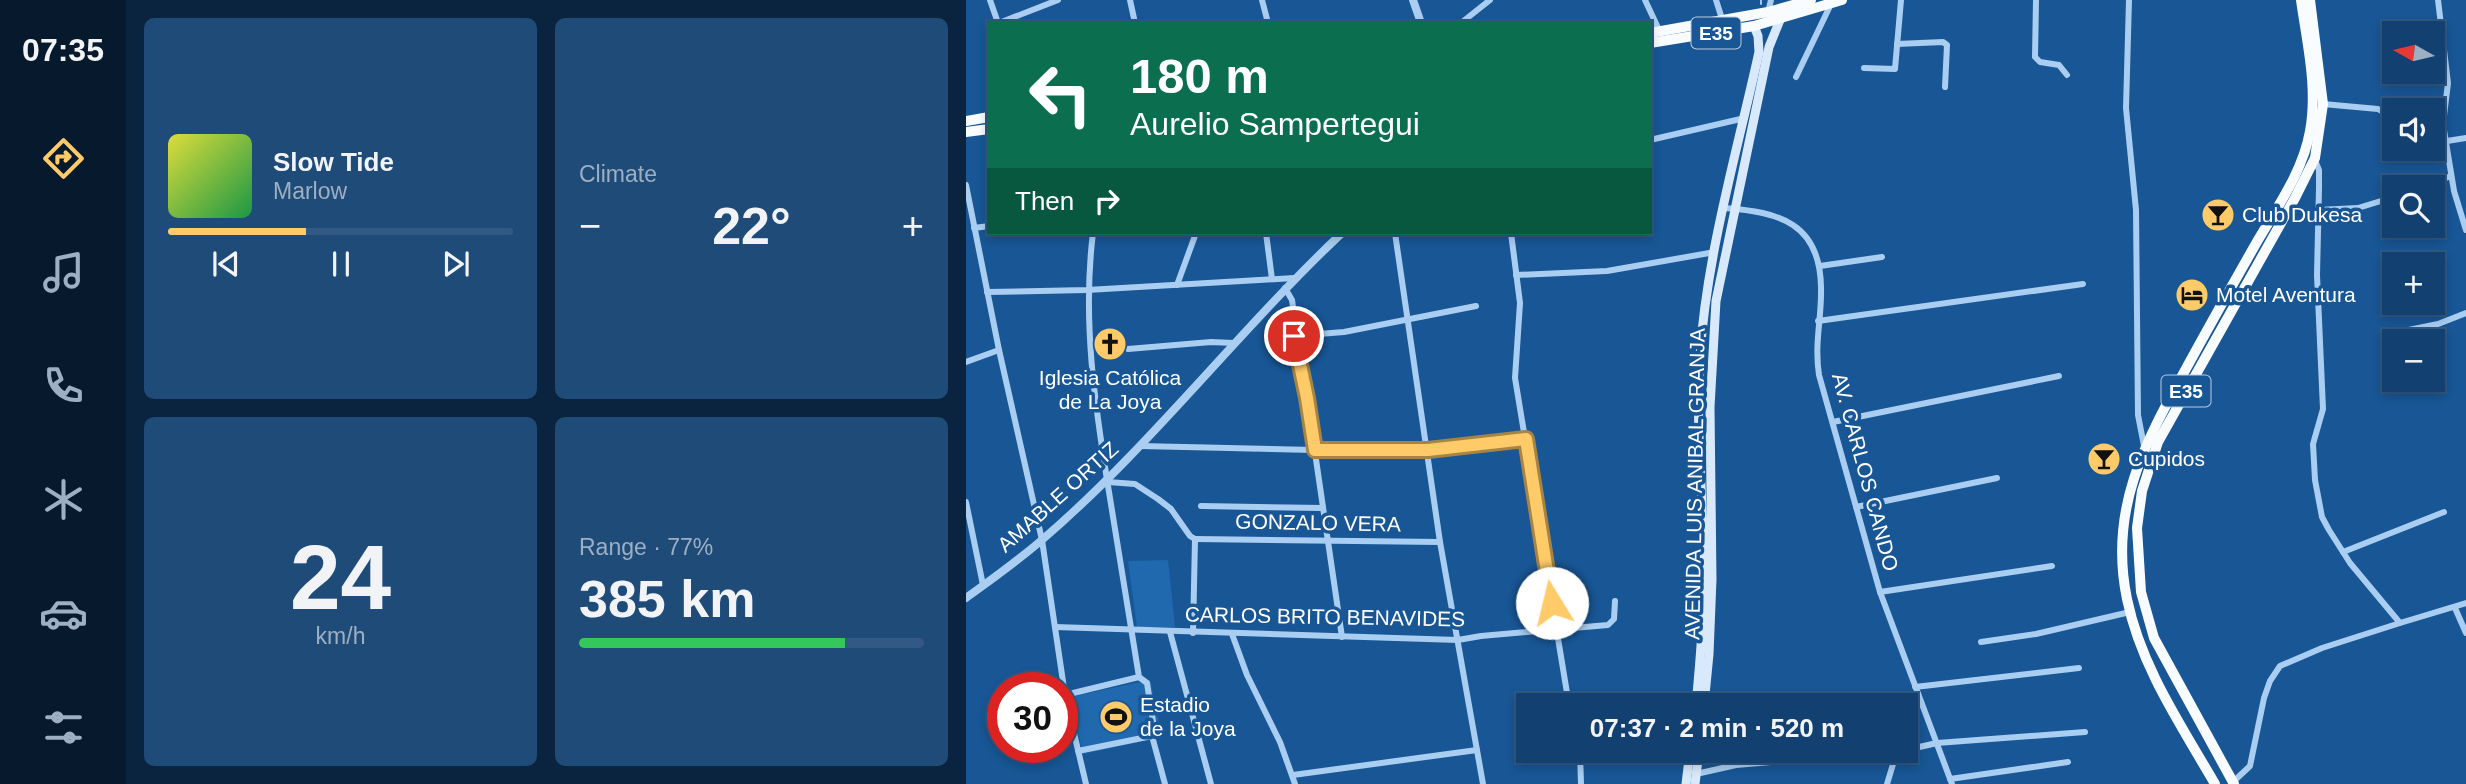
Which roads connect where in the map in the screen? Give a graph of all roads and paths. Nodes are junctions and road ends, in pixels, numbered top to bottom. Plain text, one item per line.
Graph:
1 (990, 0) edge
2 (1058, 0) edge
3 (1130, 0) edge
4 (1262, 0) edge
5 (1413, 0) edge
6 (1490, 0) edge
7 (1645, 0) edge
8 (1716, 0) edge
9 (1771, 0) edge
10 (1811, 0) edge
11 (1901, 0) edge
12 (2036, 0) edge
13 (2129, 0) edge
14 (2301, 0) edge
15 (2310, 0) edge
16 (2438, 0) edge
17 (1837, 2) edge
18 (1768, 12) junction
19 (1780, 20) junction
20 (997, 21) edge
21 (1003, 21) edge
22 (1135, 21) edge
23 (1267, 21) edge
24 (1420, 21) edge
25 (1464, 21) edge
26 (1651, 21) edge
27 (1723, 22) junction
28 (1754, 26) junction
29 (1655, 33) edge
30 (1652, 43) edge
31 (1897, 44) junction
32 (1864, 68) dead end
33 (2067, 75) dead end
34 (1796, 77) dead end
35 (1945, 87) dead end
36 (2323, 104) junction
37 (2382, 111) edge
38 (2445, 114) edge
39 (987, 117) edge
40 (1745, 118) junction
41 (966, 121) edge
42 (987, 129) edge
43 (2445, 130) edge
44 (966, 132) edge
45 (2466, 138) edge
46 (1652, 140) edge
47 (2447, 141) junction
48 (2315, 158) junction
49 (2451, 176) junction
50 (2445, 178) edge
51 (966, 185) edge
52 (2382, 201) edge
53 (1725, 208) junction
54 (1736, 209) junction
55 (2318, 210) junction
56 (987, 226) edge
57 (974, 228) junction
58 (2466, 230) edge
59 (1093, 235) edge
60 (1195, 235) edge
61 (1266, 235) edge
62 (1340, 235) edge
63 (1395, 235) edge
64 (1511, 235) edge
65 (1715, 252) junction
66 (1882, 257) dead end
67 (1819, 266) junction
68 (1516, 275) junction
69 (1294, 278) junction
70 (1272, 279) junction
71 (2083, 284) dead end
72 (1177, 285) junction
73 (1285, 288) junction
74 (1087, 290) junction
75 (987, 292) junction
76 (1476, 306) dead end
77 (2466, 313) edge
78 (1409, 320) junction
79 (1818, 321) junction
80 (2414, 329) edge
81 (1294, 336) junction
82 (1234, 343) junction
83 (1128, 349) dead end
84 (999, 351) junction
85 (966, 362) edge
86 (2059, 376) dead end
87 (1832, 422) junction
88 (1526, 439) junction
89 (1140, 446) junction
90 (2144, 446) junction
91 (1315, 450) junction
92 (1428, 450) junction
93 (1997, 478) dead end
94 (1107, 480) junction
95 (966, 502) edge
96 (1201, 506) dead end
97 (1856, 507) junction
98 (1322, 508) junction
99 (2444, 512) dead end
100 (1195, 539) junction
101 (1042, 540) junction
102 (1327, 541) junction
103 (1440, 542) junction
104 (2343, 552) junction
105 (2052, 566) dead end
106 (983, 585) junction
107 (1880, 592) junction
108 (966, 598) edge
109 (1615, 601) dead end
110 (2466, 603) edge
111 (2455, 608) junction
112 (2130, 612) junction
113 (2400, 623) junction
114 (1055, 626) junction
115 (1131, 629) junction
116 (1557, 630) junction
117 (1170, 632) junction
118 (1193, 633) junction
119 (2466, 633) edge
120 (1232, 634) junction
121 (1342, 637) junction
122 (1458, 640) junction
123 (1981, 642) dead end
124 (2079, 668) dead end
125 (1062, 672) edge
126 (1139, 677) junction
127 (1915, 687) junction
128 (1078, 692) edge
129 (1567, 693) edge
130 (1697, 693) edge
131 (1705, 693) edge
132 (2085, 732) dead end
133 (1152, 736) junction
134 (1937, 743) junction
135 (1918, 747) edge
136 (1477, 750) junction
137 (1078, 751) joint
138 (2068, 762) dead end
139 (1580, 763) edge
140 (1689, 763) edge
141 (1760, 763) edge
142 (1897, 763) edge
143 (1293, 775) junction
144 (1696, 779) edge
145 (1951, 782) edge
146 (2234, 783) edge
147 (1086, 784) edge
148 (1165, 784) edge
149 (1211, 784) edge
150 (1295, 784) edge
151 (1483, 784) edge
152 (1581, 784) edge
153 (1686, 784) edge
154 (1887, 784) edge
155 (2215, 784) edge

1 - 20 street
2 - 21 street
3 - 22 street
4 - 23 street
5 - 24 street
6 - 25 street
7 - 26 street
8 - 27 street
9 - 18 street
10 - 18 highway, E35
11 - 31 street
12 - 33 street
13 - 90 street
14 - 90 highway, E35
15 - 36 highway, E35
16 - 38 street
17 - 19 highway, E35
17 - 34 street
18 - 27 highway, E35
19 - 28 highway, E35
19 - 54 main road, AVENIDA LUIS ANIBAL GRANJA
27 - 29 highway, E35
28 - 30 highway, E35
28 - 40 main road, AVENIDA LUIS ANIBAL GRANJA
31 - 32 street
31 - 35 street
36 - 37 street
36 - 48 highway, E35
39 - 41 highway
40 - 46 street
40 - 53 main road, AVENIDA LUIS ANIBAL GRANJA
42 - 44 highway
43 - 47 street
45 - 47 street
47 - 49 street
48 - 55 street
48 - 146 highway, E35
49 - 50 street
49 - 58 street
51 - 57 street
52 - 55 street
53 - 54 street, AV. CARLOS CANDO
53 - 65 main road, AVENIDA LUIS ANIBAL GRANJA
54 - 67 street, AV. CARLOS CANDO
54 - 131 main road, AVENIDA LUIS ANIBAL GRANJA
55 - 104 street
56 - 57 street
57 - 75 street
59 - 74 street
60 - 72 street
61 - 70 street
62 - 69 street, AMABLE ORTIZ
63 - 78 street
64 - 68 street
65 - 68 street
65 - 130 main road, AVENIDA LUIS ANIBAL GRANJA
66 - 67 street
67 - 79 street, AV. CARLOS CANDO
68 - 88 street
69 - 70 street
69 - 73 street, AMABLE ORTIZ
70 - 72 street
71 - 79 street
72 - 74 street
73 - 81 street
73 - 82 street, AMABLE ORTIZ
74 - 75 street
74 - 94 street
75 - 84 street
76 - 78 street
77 - 80 street
78 - 81 street
78 - 92 street
79 - 87 street, AV. CARLOS CANDO
81 - 91 street
82 - 83 street
82 - 89 street, AMABLE ORTIZ
84 - 85 street
84 - 101 street
86 - 87 street
87 - 97 street, AV. CARLOS CANDO
88 - 92 street
88 - 116 street
89 - 91 street
89 - 94 street, AMABLE ORTIZ
90 - 112 highway, E35
91 - 92 street
91 - 98 street
92 - 103 street
93 - 97 street
94 - 100 street
94 - 101 street, AMABLE ORTIZ
94 - 115 street
95 - 106 street
96 - 98 street
97 - 107 street, AV. CARLOS CANDO
98 - 102 street
99 - 104 street
100 - 102 street, GONZALO VERA
100 - 118 street
101 - 106 street, AMABLE ORTIZ
101 - 114 street
102 - 103 street, GONZALO VERA
102 - 121 street
103 - 122 street
104 - 113 street
105 - 107 street
106 - 108 street, AMABLE ORTIZ
107 - 127 street, AV. CARLOS CANDO
109 - 116 street, CARLOS BRITO BENAVIDES
110 - 111 street
111 - 113 street
111 - 119 street
112 - 123 street
112 - 155 highway, E35
113 - 146 street
114 - 115 street, CARLOS BRITO BENAVIDES
114 - 125 street
115 - 117 street, CARLOS BRITO BENAVIDES
115 - 126 street
116 - 122 street, CARLOS BRITO BENAVIDES
116 - 129 street
117 - 118 street, CARLOS BRITO BENAVIDES
117 - 149 street
118 - 120 street, CARLOS BRITO BENAVIDES
120 - 121 street, CARLOS BRITO BENAVIDES
120 - 143 street
121 - 122 street, CARLOS BRITO BENAVIDES
122 - 136 street
124 - 127 street
126 - 128 street
126 - 133 street
127 - 134 street, AV. CARLOS CANDO
132 - 134 street
133 - 137 street
133 - 148 street
134 - 135 street
134 - 145 street, AV. CARLOS CANDO
136 - 143 street
136 - 151 street
137 - 147 street
138 - 145 street
139 - 152 street
140 - 153 main road
141 - 144 street
142 - 154 street
143 - 150 street

